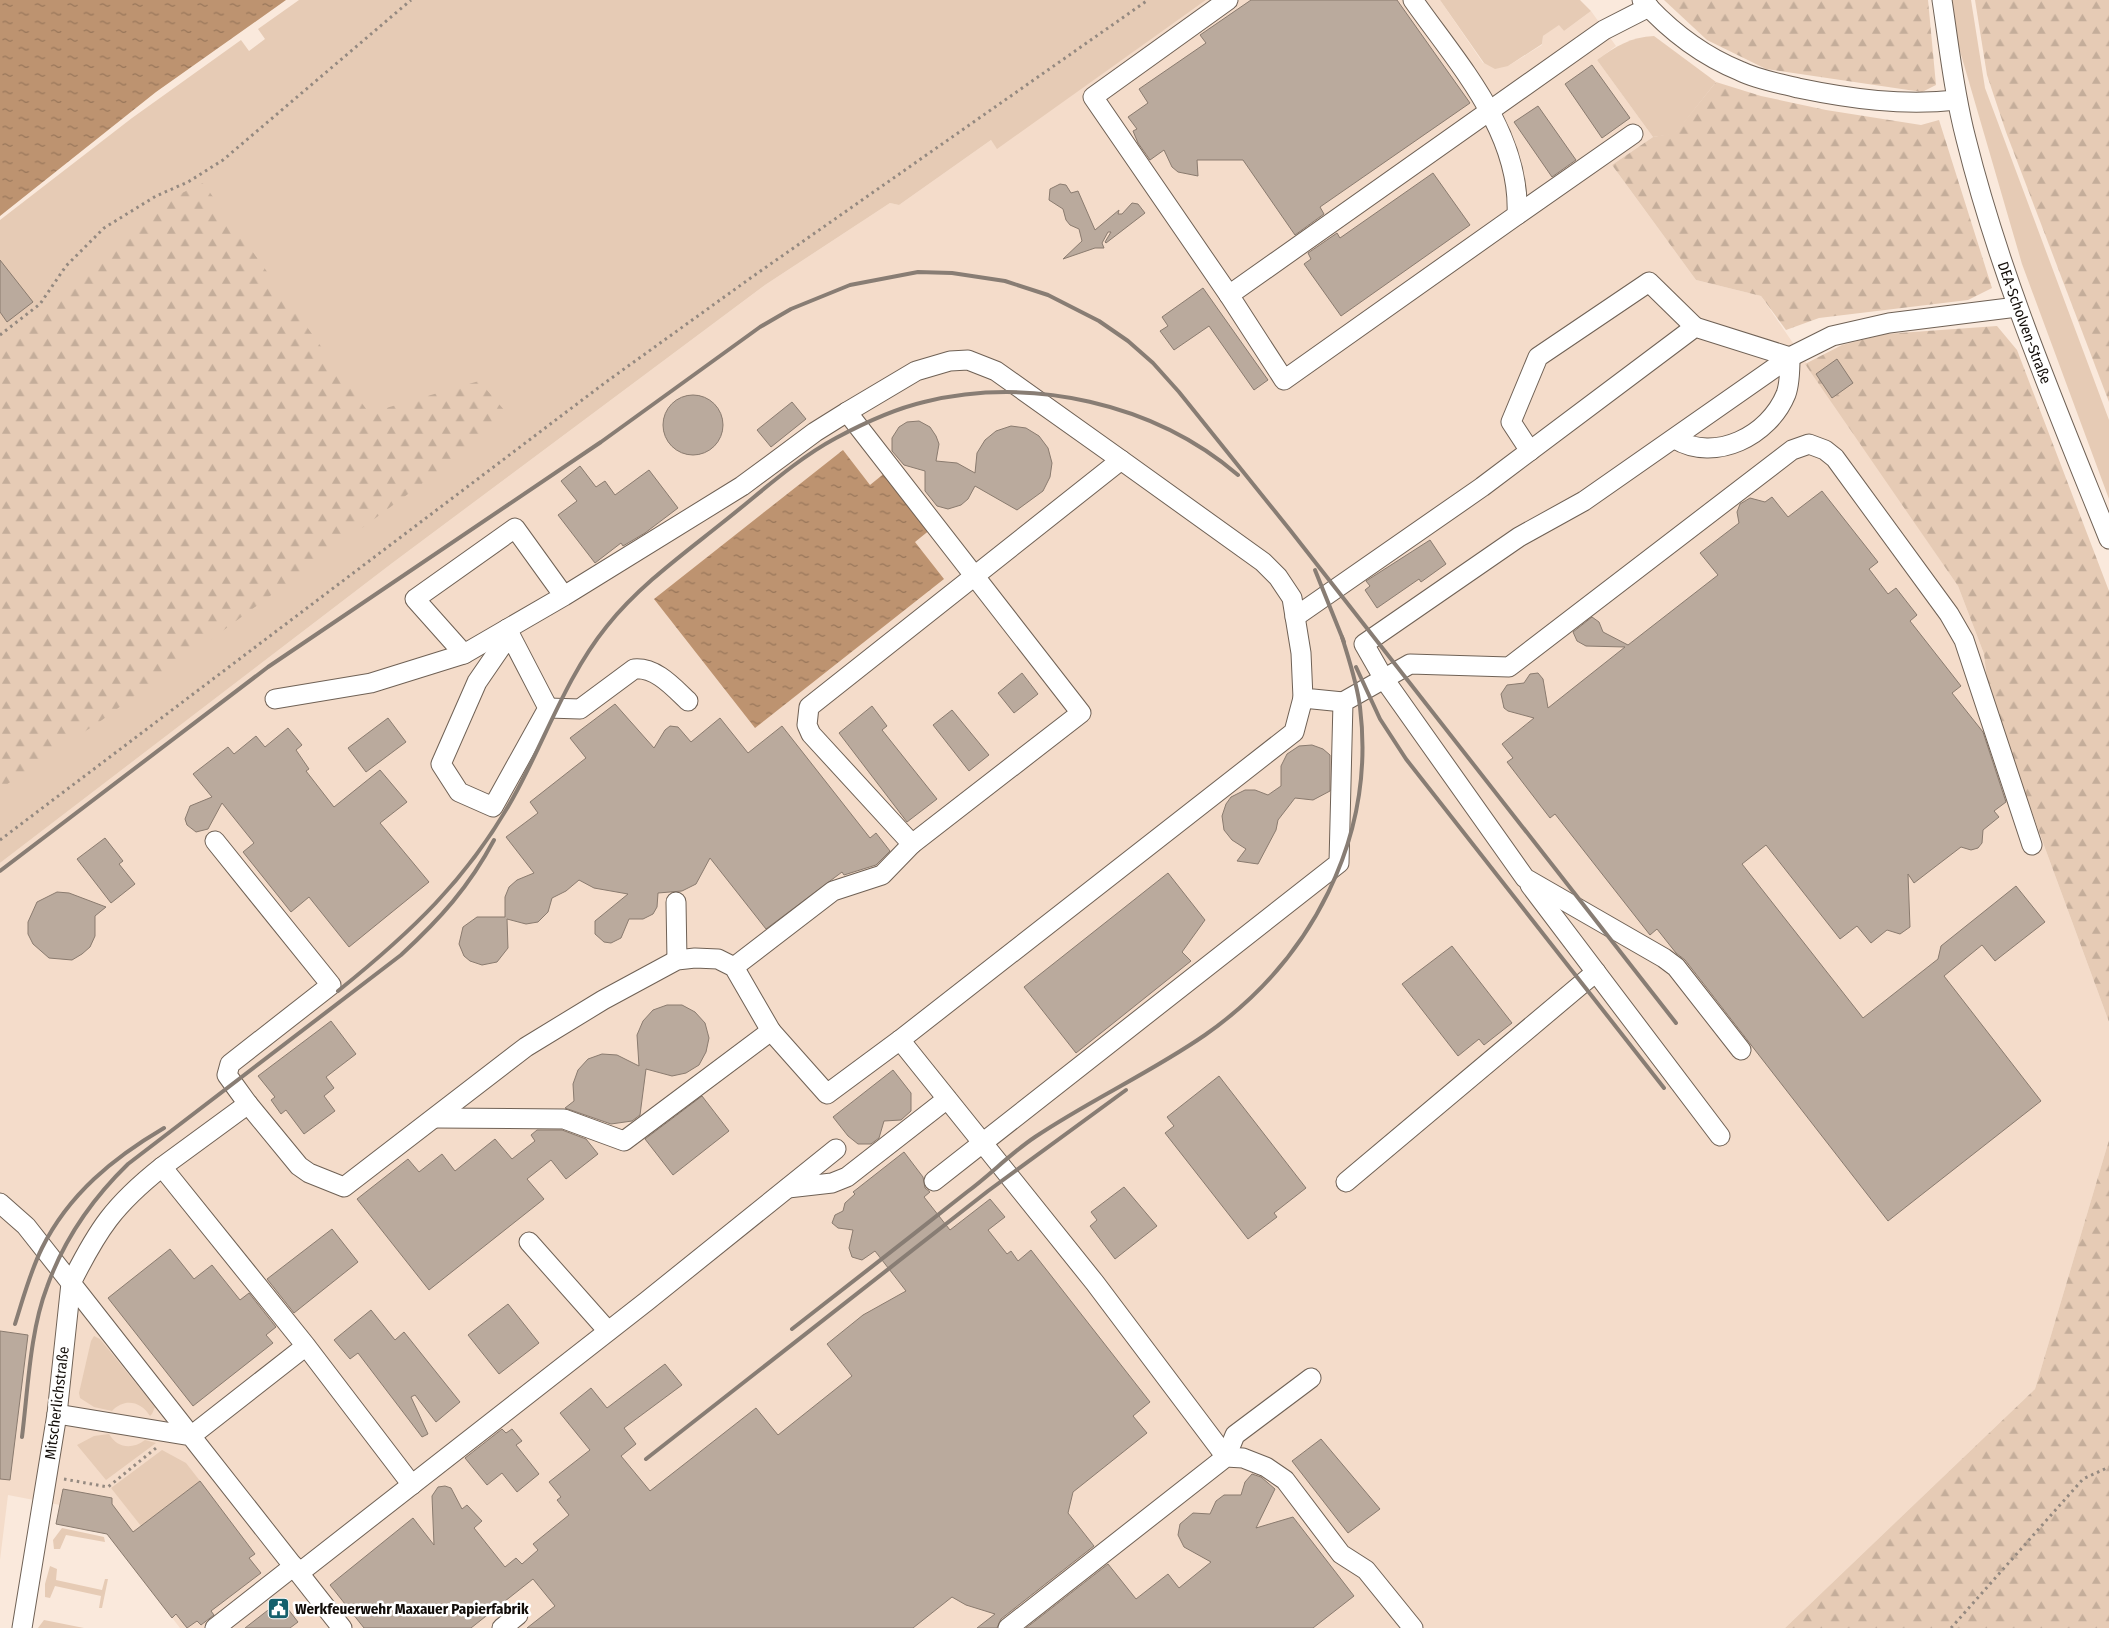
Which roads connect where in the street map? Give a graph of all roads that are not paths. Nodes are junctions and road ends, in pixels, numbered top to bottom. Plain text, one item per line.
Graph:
1 (1228, 0) edge
2 (1413, 0) edge
3 (1942, 0) edge
4 (1645, 4) edge
5 (1957, 100) junction
6 (1490, 109) junction
7 (1633, 134) dead end
8 (1517, 215) junction
9 (1229, 295) junction
10 (2017, 308) junction
11 (1695, 326) junction
12 (1790, 356) junction
13 (847, 412) junction
14 (1675, 439) junction
15 (1530, 451) junction
16 (1121, 460) junction
17 (2109, 539) edge
18 (976, 575) junction
19 (564, 596) junction
20 (1295, 617) junction
21 (508, 631) junction
22 (464, 654) junction
23 (1384, 679) junction
24 (1303, 698) junction
25 (275, 699) dead end
26 (688, 701) dead end
27 (1343, 702) junction
28 (548, 708) junction
29 (215, 841) dead end
30 (912, 844) junction
31 (2032, 844) dead end
32 (1524, 878) junction
33 (676, 902) dead end
34 (677, 960) junction
35 (734, 967) junction
36 (1596, 972) junction
37 (771, 1030) junction
38 (900, 1040) junction
39 (1741, 1050) dead end
40 (947, 1099) junction
41 (248, 1104) junction
42 (435, 1118) junction
43 (1720, 1136) dead end
44 (983, 1143) junction
45 (836, 1149) dead end
46 (162, 1168) junction
47 (934, 1182) dead end
48 (1346, 1182) dead end
49 (788, 1188) junction
50 (0, 1203) edge
51 (529, 1242) dead end
52 (71, 1283) junction
53 (608, 1332) junction
54 (306, 1346) junction
55 (1311, 1378) dead end
56 (57, 1414) junction
57 (183, 1435) junction
58 (1226, 1457) junction
59 (412, 1485) junction
60 (296, 1570) junction
61 (518, 1616) dead end
62 (22, 1628) edge
63 (215, 1628) edge
64 (342, 1628) edge
65 (502, 1628) edge
66 (1008, 1628) edge
67 (1413, 1628) edge

1 - 9 street
2 - 6 street
3 - 5 street, DEA-Scholven-Straße
4 - 5 street
4 - 6 street
5 - 10 street, DEA-Scholven-Straße
6 - 8 street
6 - 9 street
7 - 8 street
8 - 9 street
10 - 12 street
10 - 17 street, DEA-Scholven-Straße
11 - 12 street
11 - 15 street
11 - 15 street
12 - 14 street
12 - 14 street
13 - 16 street
13 - 18 street
13 - 19 street
14 - 23 street
15 - 20 street
16 - 18 street
16 - 20 street
18 - 30 street
18 - 30 street
19 - 21 street
19 - 22 street
20 - 24 street
21 - 22 street
21 - 28 street
21 - 28 street
22 - 25 street
23 - 27 street
23 - 31 street
23 - 32 street
24 - 27 street
24 - 38 street
26 - 28 street
27 - 44 street
29 - 41 street
30 - 35 street
32 - 36 street
32 - 39 street
33 - 34 street
34 - 35 street
34 - 42 street
35 - 37 street
36 - 43 street
36 - 48 street
37 - 38 street
37 - 42 street
38 - 40 street
40 - 44 street
40 - 49 street
41 - 42 street
41 - 46 street
44 - 47 street
44 - 58 street
45 - 49 street
46 - 52 street
46 - 54 street
49 - 53 street
50 - 52 street
51 - 53 street
52 - 56 street, Mitscherlichstraße
52 - 57 street
53 - 59 street
54 - 57 street
54 - 59 street
55 - 58 street
56 - 57 street
56 - 62 street, Mitscherlichstraße
57 - 60 street
58 - 66 street
58 - 67 street
59 - 60 street
60 - 63 street
60 - 64 street
61 - 65 street

